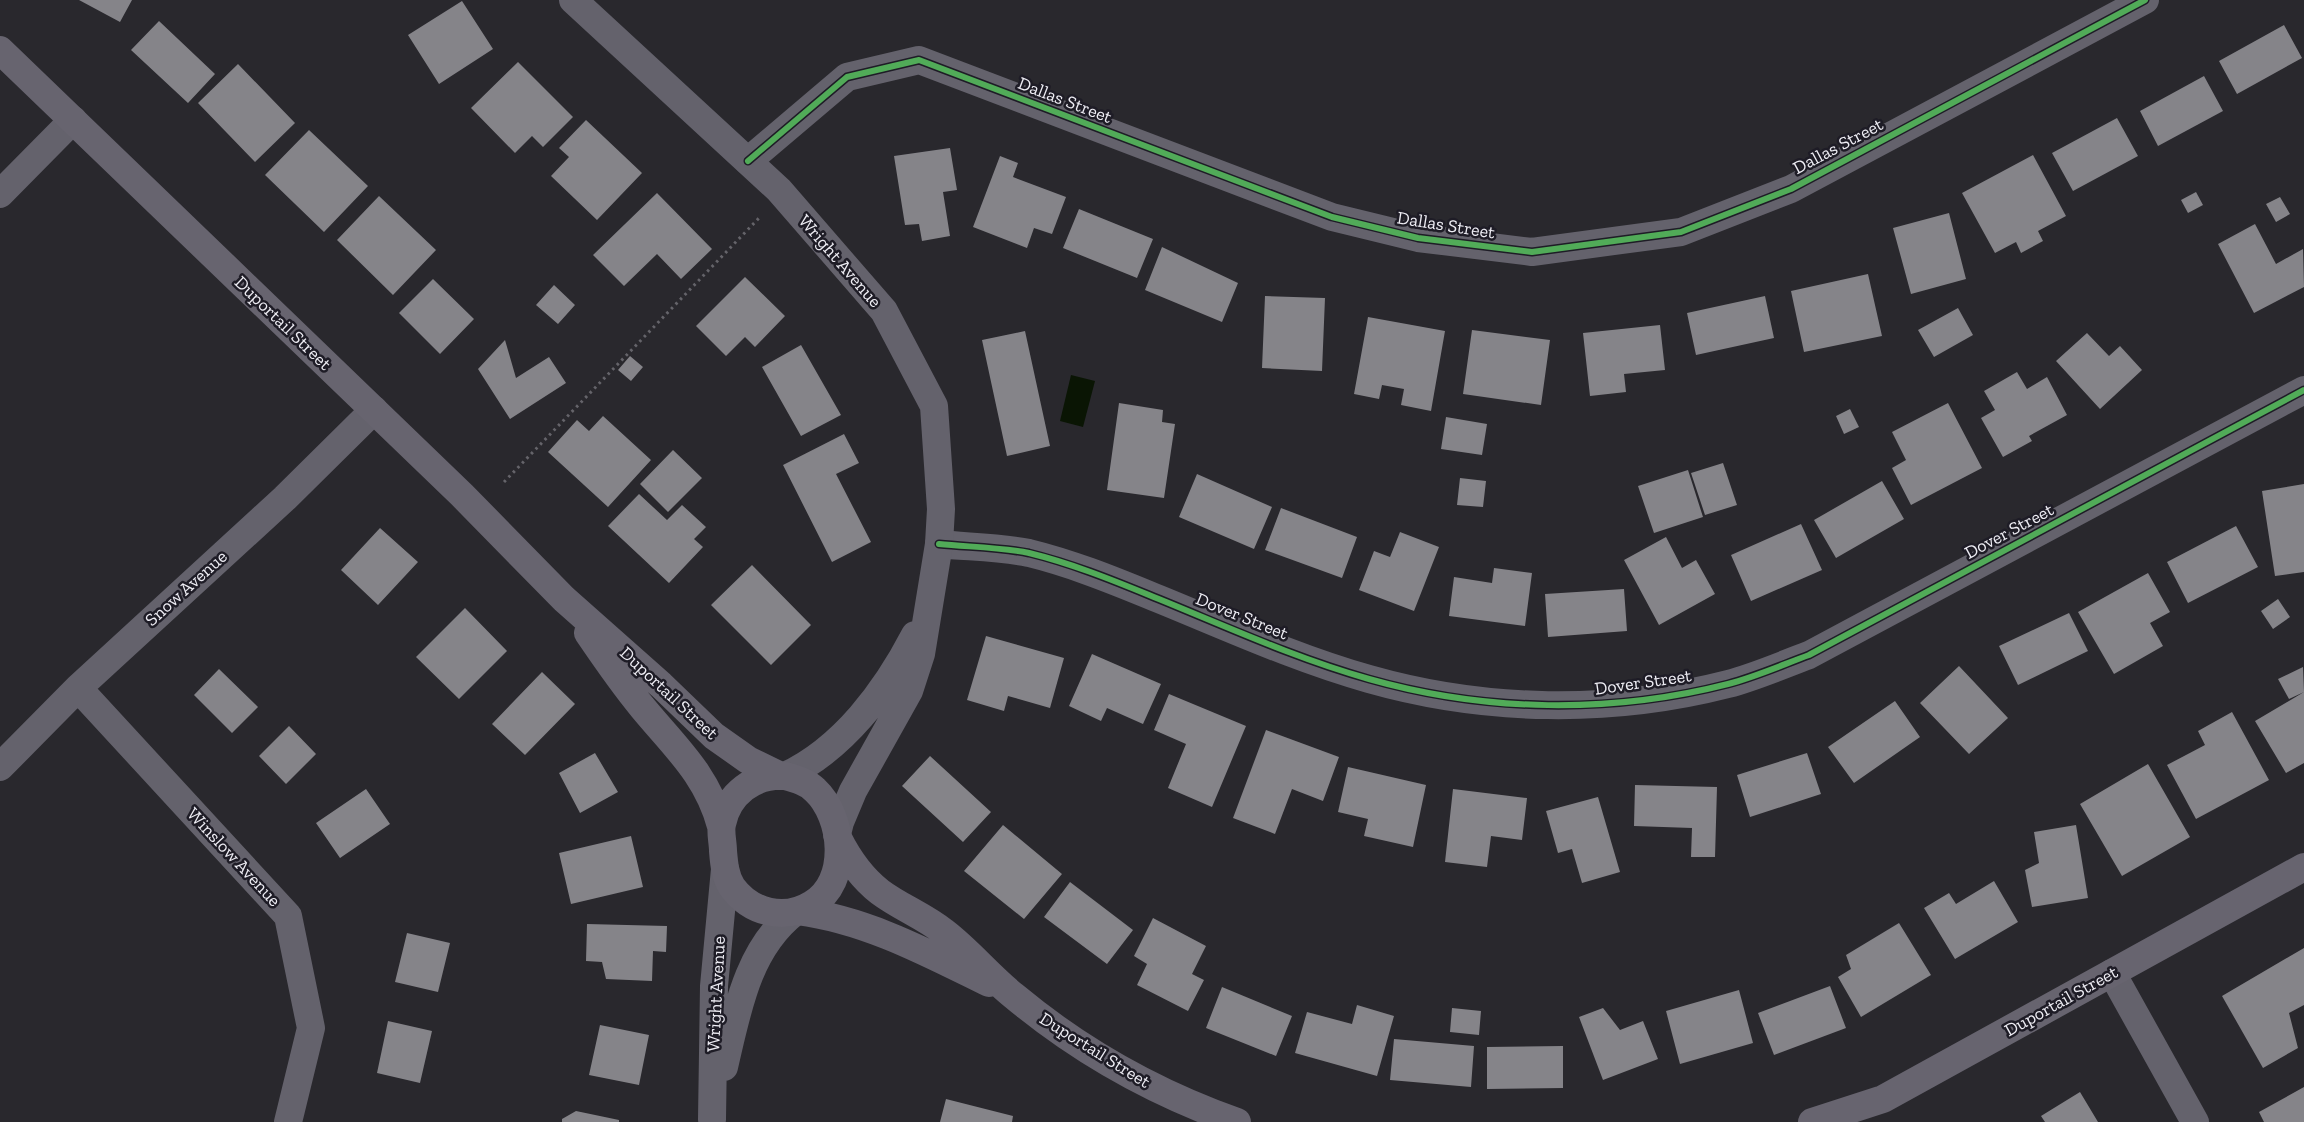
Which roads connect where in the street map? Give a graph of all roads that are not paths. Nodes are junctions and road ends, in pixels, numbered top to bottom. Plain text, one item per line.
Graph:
1 (573, 0) edge
2 (2145, 0) edge
3 (0, 50) edge
4 (73, 120) junction
5 (748, 161) junction
6 (0, 194) edge
7 (2304, 390) edge
8 (374, 410) junction
9 (939, 544) junction
10 (564, 599) junction
11 (929, 604) junction
12 (78, 688) junction
13 (0, 767) edge
14 (783, 776) junction
15 (721, 826) junction
16 (837, 836) junction
17 (2304, 867) edge
18 (725, 869) junction
19 (796, 912) junction
20 (2112, 973) junction
21 (1013, 995) junction
22 (712, 1120) edge
23 (288, 1122) edge
24 (1237, 1122) edge
25 (1812, 1122) edge
26 (2195, 1122) edge

1 - 5 street, Wright Avenue
2 - 5 street, Dallas Street
3 - 4 main road, Duportail Street
4 - 6 street
4 - 8 main road, Duportail Street
5 - 9 street, Wright Avenue
7 - 9 street, Dover Street
8 - 10 main road, Duportail Street
8 - 12 street, Snow Avenue
9 - 11 street, Wright Avenue
10 - 14 main road, Duportail Street
10 - 15 main road, Duportail Street
11 - 14 street, Wright Avenue
11 - 16 street, Wright Avenue
12 - 13 street, Snow Avenue
12 - 23 street, Winslow Avenue
14 - 15 main road
14 - 16 main road
15 - 18 main road
16 - 19 main road
16 - 21 main road, Duportail Street
17 - 20 main road, Duportail Street
18 - 19 main road
18 - 22 street, Wright Avenue
19 - 21 main road, Duportail Street
19 - 22 street, Wright Avenue
20 - 25 main road, Duportail Street
20 - 26 street
21 - 24 main road, Duportail Street

